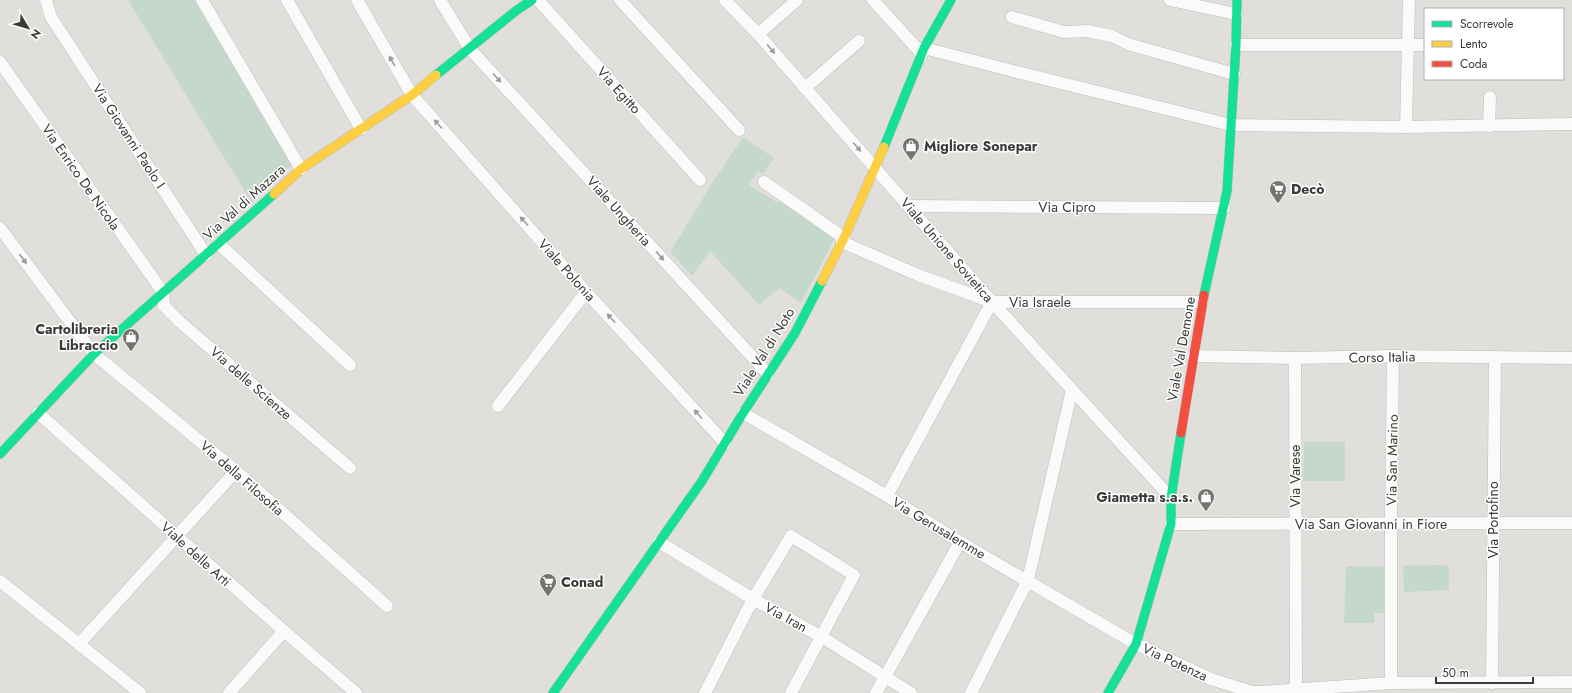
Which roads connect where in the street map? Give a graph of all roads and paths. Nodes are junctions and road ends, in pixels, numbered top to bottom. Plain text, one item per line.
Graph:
1 (46, 0) edge
2 (202, 0) edge
3 (287, 0) edge
4 (357, 0) edge
5 (440, 0) edge
6 (532, 0) edge
7 (538, 0) edge
8 (620, 0) edge
9 (726, 0) edge
10 (797, 0) edge
11 (873, 0) edge
12 (951, 0) edge
13 (1170, 0) edge
14 (1237, 0) edge
15 (1409, 0) edge
16 (515, 5) edge
17 (1236, 14) junction
18 (1012, 17) dead end
19 (758, 34) junction
20 (859, 41) dead end
21 (1236, 45) junction
22 (1408, 45) junction
23 (1424, 45) edge
24 (470, 49) junction
25 (923, 51) junction
26 (0, 62) edge
27 (1234, 74) junction
28 (805, 88) junction
29 (412, 95) junction
30 (1490, 98) dead end
31 (1572, 124) edge
32 (1231, 125) junction
33 (1488, 126) junction
34 (1406, 127) junction
35 (361, 129) junction
36 (739, 130) dead end
37 (876, 168) junction
38 (301, 169) junction
39 (700, 180) dead end
40 (764, 182) dead end
41 (909, 206) junction
42 (1224, 208) junction
43 (0, 228) edge
44 (843, 240) junction
45 (219, 244) junction
46 (206, 255) junction
47 (163, 292) junction
48 (586, 292) junction
49 (992, 302) junction
50 (1202, 302) junction
51 (94, 354) junction
52 (1193, 356) junction
53 (1393, 356) junction
54 (1495, 357) junction
55 (1294, 358) junction
56 (1572, 358) edge
57 (350, 365) dead end
58 (768, 374) junction
59 (1072, 390) junction
60 (498, 406) dead end
61 (38, 413) junction
62 (743, 413) junction
63 (725, 443) junction
64 (0, 454) edge
65 (350, 468) dead end
66 (236, 471) junction
67 (888, 496) junction
68 (1171, 498) junction
69 (1493, 522) junction
70 (1572, 523) edge
71 (1171, 524) junction
72 (1295, 524) junction
73 (1391, 524) junction
74 (178, 537) junction
75 (659, 542) junction
76 (960, 542) junction
77 (1028, 580) junction
78 (0, 582) edge
79 (753, 599) junction
80 (387, 606) dead end
81 (284, 631) junction
82 (822, 637) junction
83 (79, 644) junction
84 (1136, 644) junction
85 (885, 676) junction
86 (1572, 682) edge
87 (1391, 683) junction
88 (1492, 683) junction
89 (1296, 689) junction
90 (1257, 692) edge
91 (140, 693) edge
92 (229, 693) edge
93 (356, 693) edge
94 (553, 693) edge
95 (705, 693) edge
96 (791, 693) edge
97 (876, 693) edge
98 (911, 693) edge
99 (971, 693) edge
100 (1108, 693) edge

1 - 46 street, Via Giovanni Paolo I
2 - 38 street
3 - 35 street
29 -> 4 street, Viale Polonia
5 - 24 street, Viale Ungheria
6 - 16 street, Via Val di Mazara
7 - 39 street, Via Egitto
8 - 36 street
9 - 19 street, Viale Unione Sovietica
10 - 19 street
11 - 25 street
12 - 25 street, Viale Val di Noto
13 - 17 street
14 - 17 street, Viale Val Demone
15 - 22 street
16 - 24 street, Via Val di Mazara
17 - 21 street, Viale Val Demone
18 - 27 street
19 -> 28 street, Viale Unione Sovietica
20 - 28 street
21 - 22 street
21 - 27 street, Viale Val Demone
22 - 23 street
22 - 34 street
24 - 29 street, Via Val di Mazara
24 -> 58 street, Viale Ungheria
25 - 32 street
25 - 37 street, Viale Val di Noto
26 - 47 street, Via Enrico De Nicola
27 - 32 street, Viale Val Demone
28 -> 37 street, Viale Unione Sovietica
29 - 35 street, Via Val di Mazara
48 -> 29 street, Viale Polonia
30 - 33 street
31 - 33 street
32 - 34 street
32 - 42 street, Viale Val Demone
33 - 34 street
35 - 38 street, Via Val di Mazara
37 - 41 street, Viale Unione Sovietica
37 - 44 street, Viale Val di Noto
38 - 45 street, Via Val di Mazara
40 - 44 street, Via Israele
41 - 42 street, Via Cipro
41 - 49 street, Viale Unione Sovietica
42 - 50 street, Viale Val Demone
43 -> 51 street, Via della Filosofia
44 - 49 street, Via Israele
44 - 58 street, Viale Val di Noto
45 - 46 street, Via Val di Mazara
45 - 57 street
46 - 47 street, Via Val di Mazara
47 - 51 street, Via Val di Mazara
47 - 65 street, Via delle Scienze
48 - 60 street
63 -> 48 street, Viale Polonia
49 - 50 street, Via Israele
49 - 59 street, Viale Unione Sovietica
49 - 67 street
50 - 52 street, Viale Val Demone
51 - 61 street, Via Val di Mazara
51 - 66 street, Via della Filosofia
52 - 55 street, Corso Italia
52 - 68 street, Viale Val Demone
53 - 54 street, Corso Italia
53 - 55 street, Corso Italia
53 - 73 street, Via San Marino
54 - 56 street, Corso Italia
54 - 69 street, Via Portofino
55 - 72 street, Via Varese
58 - 62 street, Viale Val di Noto
59 - 68 street, Viale Unione Sovietica
59 - 77 street
61 - 64 street, Via Val di Mazara
61 - 74 street, Viale delle Arti
62 - 63 street, Viale Val di Noto
62 - 67 street, Via Gerusalemme
63 - 75 street, Viale Val di Noto
66 - 74 street
66 - 80 street, Via della Filosofia
67 - 76 street, Via Gerusalemme
68 - 71 street, Viale Val Demone
69 - 70 street, Via San Giovanni in Fiore
69 - 73 street, Via San Giovanni in Fiore
69 - 88 street, Via Portofino
71 - 72 street, Via San Giovanni in Fiore
71 - 84 street, Viale Val Demone
72 - 73 street, Via San Giovanni in Fiore
72 - 89 street, Via Varese
73 - 87 street, Via San Marino
74 - 81 street, Viale delle Arti
74 - 83 street
75 - 79 street, Via Iran
75 - 94 street, Viale Val di Noto
76 - 77 street, Via Gerusalemme
76 - 85 street
77 - 84 street, Via Gerusalemme
77 - 99 street
78 - 83 street
79 - 82 street, Via Iran
79 - 82 street
79 - 95 street
81 - 92 street
81 - 93 street, Viale delle Arti
82 - 85 street, Via Iran
82 - 96 street
83 - 91 street
84 - 90 street, Via Potenza
84 - 100 street, Viale Val Demone
85 - 97 street
85 - 98 street, Via Iran
86 - 88 street, Via Potenza
87 - 88 street, Via Potenza
87 - 89 street, Via Potenza
89 - 90 street, Via Potenza

